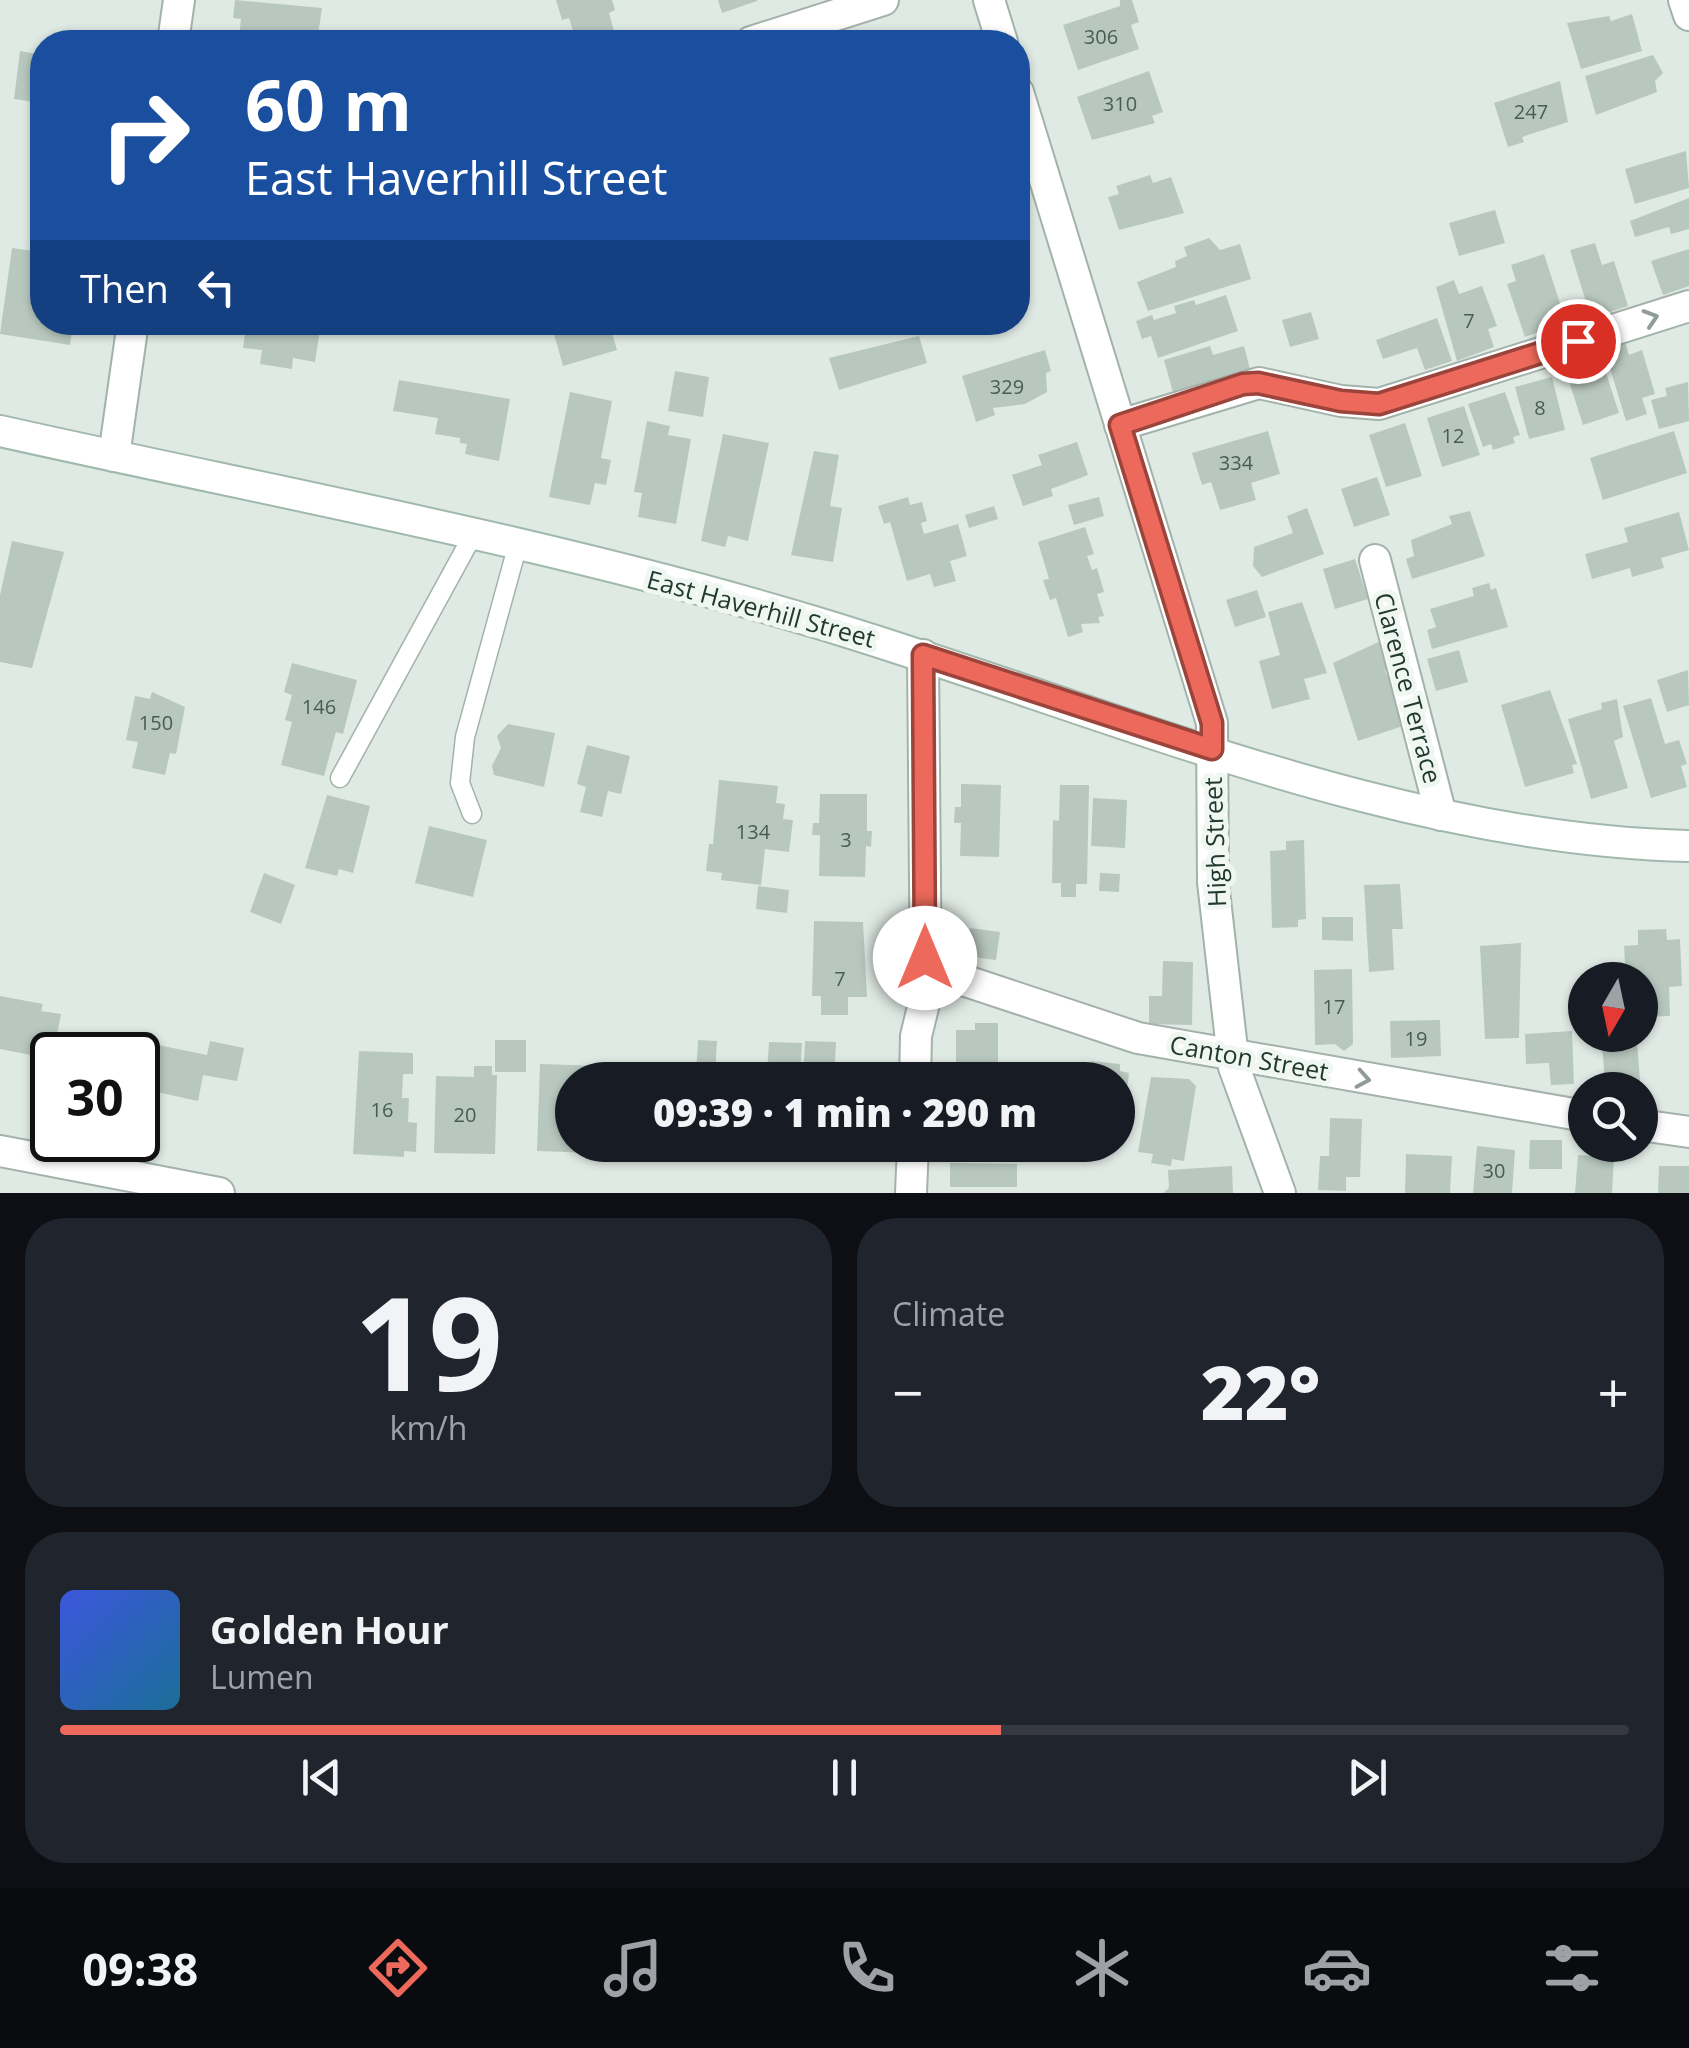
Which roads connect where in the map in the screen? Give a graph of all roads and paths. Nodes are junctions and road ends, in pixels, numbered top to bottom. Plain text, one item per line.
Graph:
1 (180, 0) edge
2 (883, 0) edge
3 (989, 0) edge
4 (1684, 0) edge
5 (1689, 14) edge
6 (175, 30) edge
7 (789, 30) edge
8 (998, 30) edge
9 (1030, 131) edge
10 (1689, 306) edge
11 (131, 335) edge
12 (1120, 425) junction
13 (0, 431) edge
14 (114, 456) junction
15 (474, 533) junction
16 (518, 544) junction
17 (1375, 560) dead end
18 (923, 655) junction
19 (1212, 749) junction
20 (340, 778) dead end
21 (472, 814) dead end
22 (1442, 815) junction
23 (1689, 846) edge
24 (926, 996) junction
25 (1233, 1055) junction
26 (915, 1062) edge
27 (1568, 1113) edge
28 (1658, 1127) edge
29 (1689, 1132) edge
30 (0, 1151) edge
31 (912, 1162) edge
32 (219, 1193) edge
33 (911, 1193) edge
34 (1280, 1193) edge

1 - 6 street
2 - 7 street
3 - 8 street
4 - 5 street
9 - 12 street, High Street
12 -> 10 street
11 - 14 street
12 - 19 street, High Street
13 - 14 street, East Haverhill Street
14 - 15 street, East Haverhill Street
15 - 16 street, East Haverhill Street
15 - 20 lane
16 - 18 street, East Haverhill Street
16 - 21 lane
17 - 22 street, Clarence Terrace
18 - 19 street, East Haverhill Street
18 - 24 street
19 - 22 street, East Haverhill Street
19 - 25 street, High Street
22 - 23 street, East Haverhill Street
24 - 25 street, Canton Street
24 - 26 street
25 -> 27 street, Canton Street
25 - 34 street, High Street
28 - 29 street
30 - 32 street
31 - 33 street

